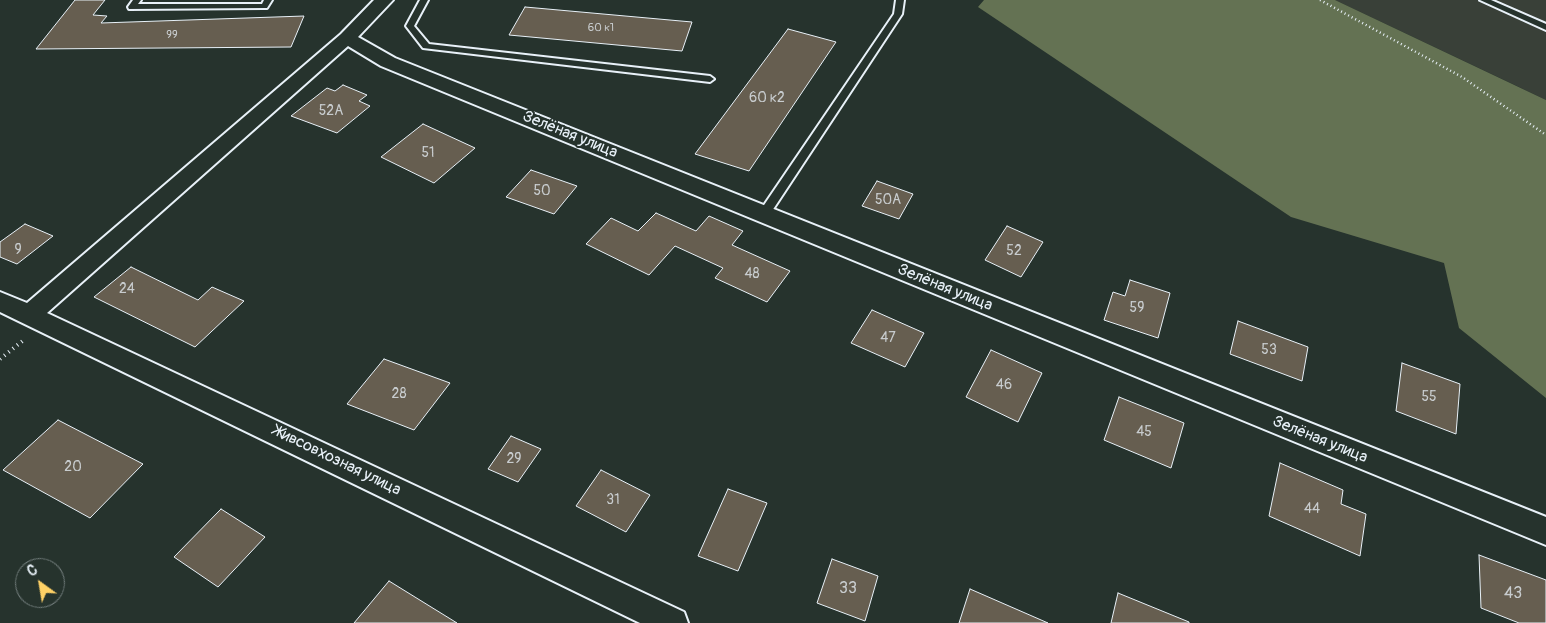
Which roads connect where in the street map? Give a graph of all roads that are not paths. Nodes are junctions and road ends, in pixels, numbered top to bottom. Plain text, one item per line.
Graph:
1 (137, 0) edge
2 (268, 0) edge
3 (384, 0) edge
4 (424, 0) edge
5 (900, 0) edge
6 (1484, 0) edge
7 (1546, 27) edge
8 (347, 38) junction
9 (710, 79) dead end
10 (764, 214) junction
11 (0, 301) edge
12 (30, 314) junction
13 (1546, 531) edge
14 (674, 623) edge

1 - 2 lane
3 - 8 street
4 - 9 lane
5 - 10 lane
6 - 7 lane
8 - 10 street, Зелёная улица
8 - 12 street
10 - 13 street, Зелёная улица
11 - 12 street, Живсовхозная улица
12 - 14 street, Живсовхозная улица

